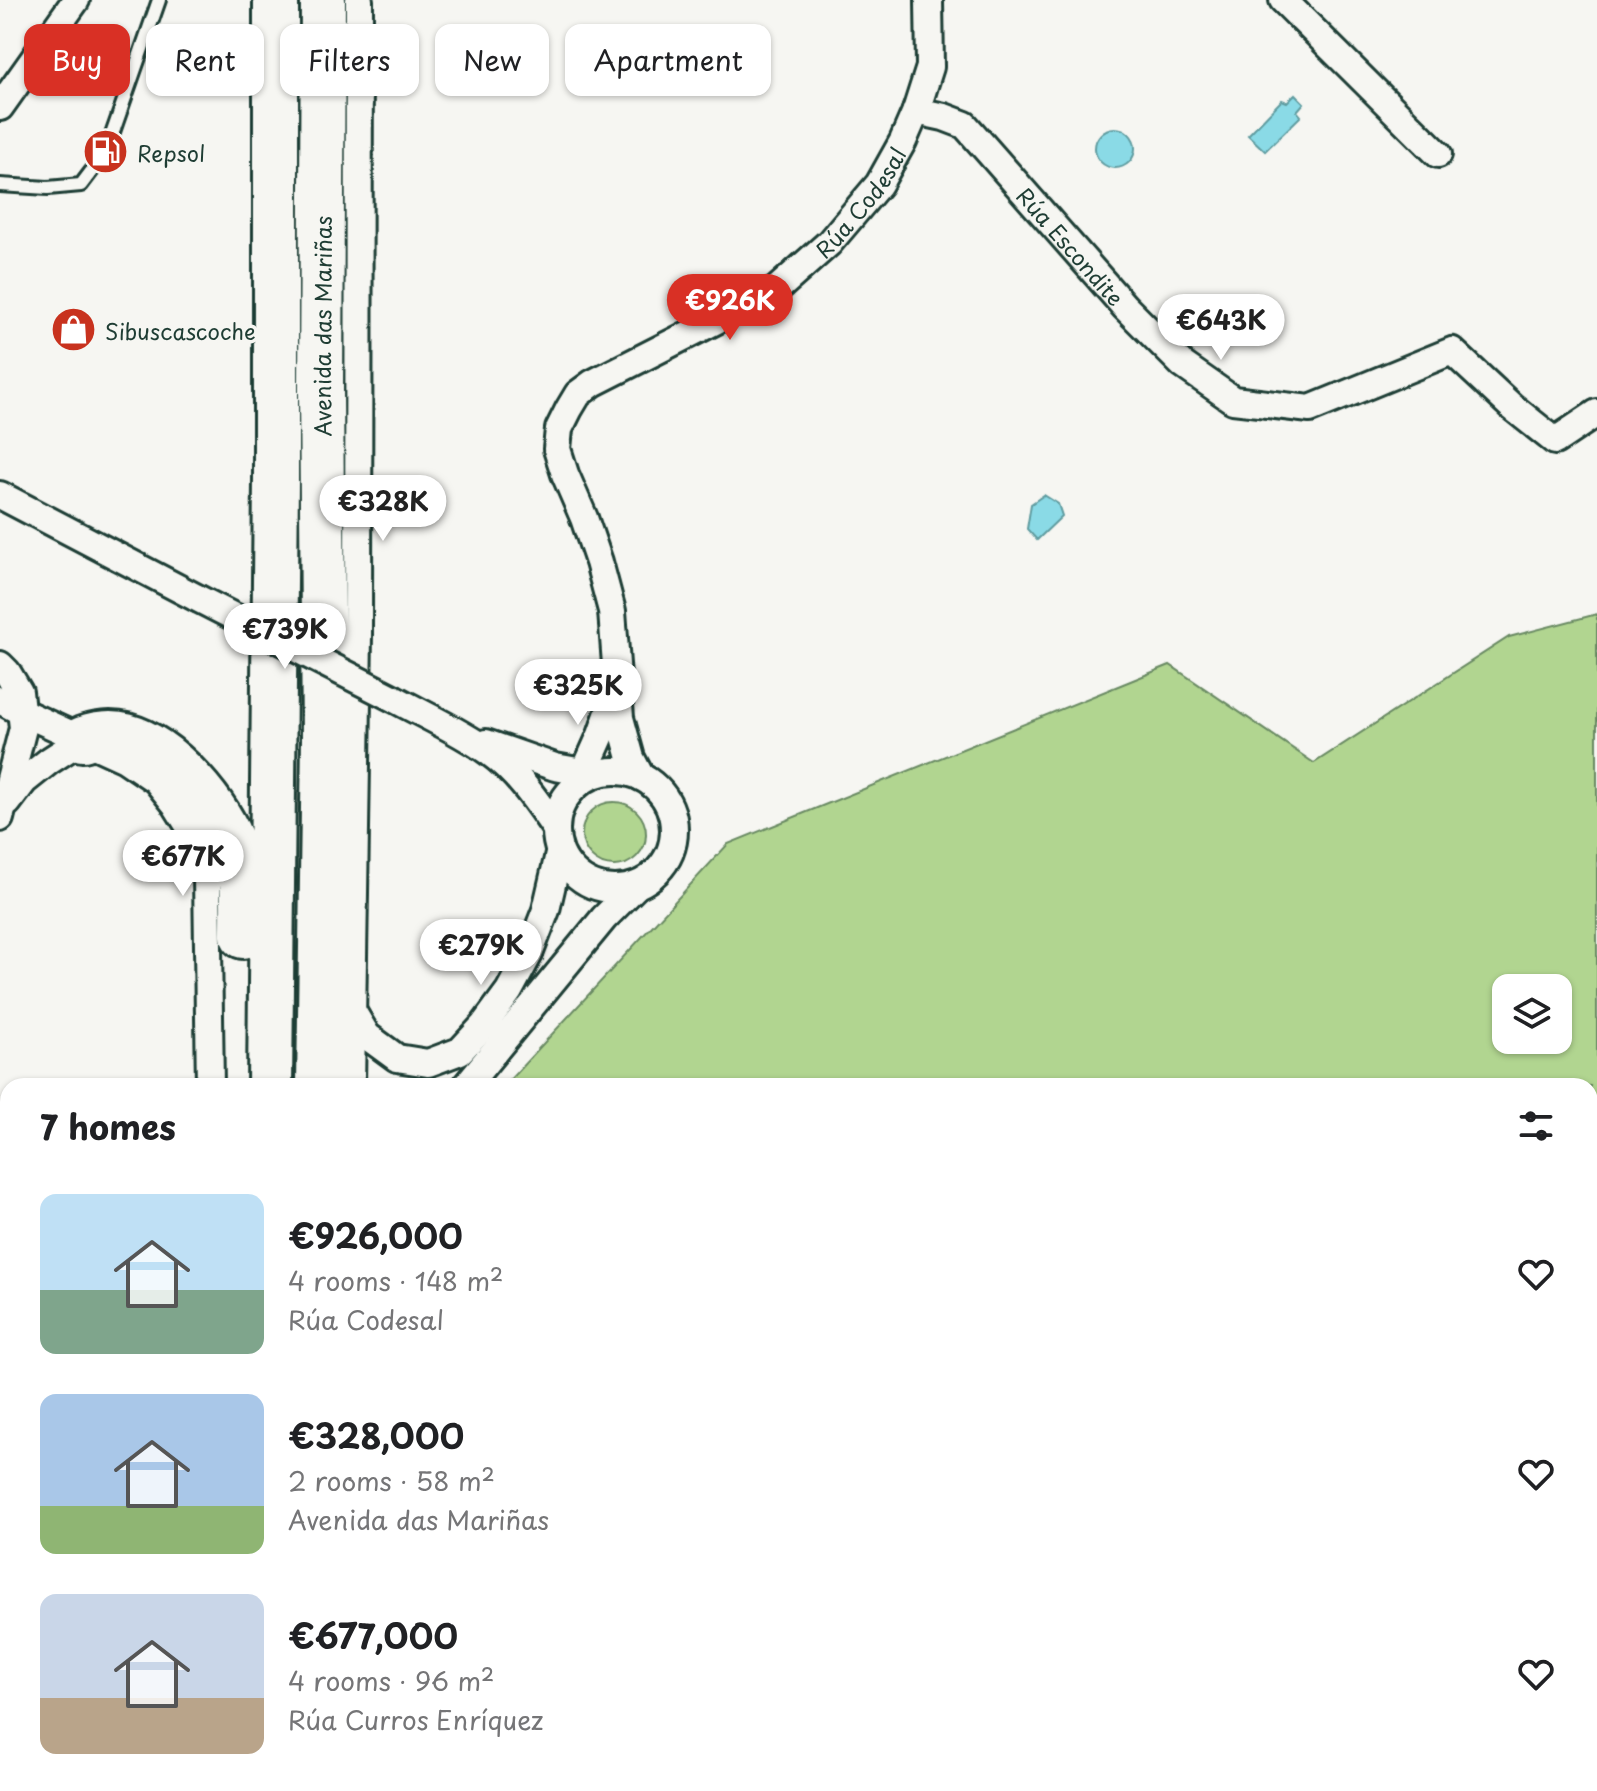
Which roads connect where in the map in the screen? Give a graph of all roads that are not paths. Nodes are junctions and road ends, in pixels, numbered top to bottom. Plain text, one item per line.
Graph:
1 (76, 0) edge
2 (159, 0) edge
3 (276, 0) edge
4 (323, 0) edge
5 (359, 0) edge
6 (929, 0) edge
7 (1283, 0) edge
8 (0, 107) edge
9 (916, 111) junction
10 (1438, 154) dead end
11 (0, 185) edge
12 (1597, 413) edge
13 (0, 495) edge
14 (0, 665) edge
15 (617, 687) junction
16 (11, 706) edge
17 (464, 736) junction
18 (83, 739) junction
19 (586, 776) junction
20 (641, 777) junction
21 (0, 811) edge
22 (0, 818) edge
23 (557, 841) junction
24 (636, 886) junction
25 (351, 1009) junction
26 (210, 1078) edge
27 (243, 1078) edge
28 (270, 1078) edge
29 (319, 1078) edge
30 (351, 1078) edge
31 (473, 1078) edge

1 - 8 street
2 - 11 lane
3 - 28 highway
4 - 29 highway, Avenida das Mariñas
5 - 25 street
6 - 9 street, Rúa Codesal
7 - 10 street
9 - 12 street, Rúa Escondite
9 - 15 street, Rúa Codesal
13 - 17 street, bridge
14 - 16 street
15 - 19 street, Rúa Codesal
15 - 20 street, Rúa Codesal
16 - 18 street
16 - 21 street
17 - 19 street
17 - 23 street
18 - 21 street
18 - 26 street
18 - 27 highway
19 - 20 street
19 - 23 street
20 - 24 street
21 - 22 street
23 - 24 street
23 - 25 street
24 - 31 street
25 - 30 street

